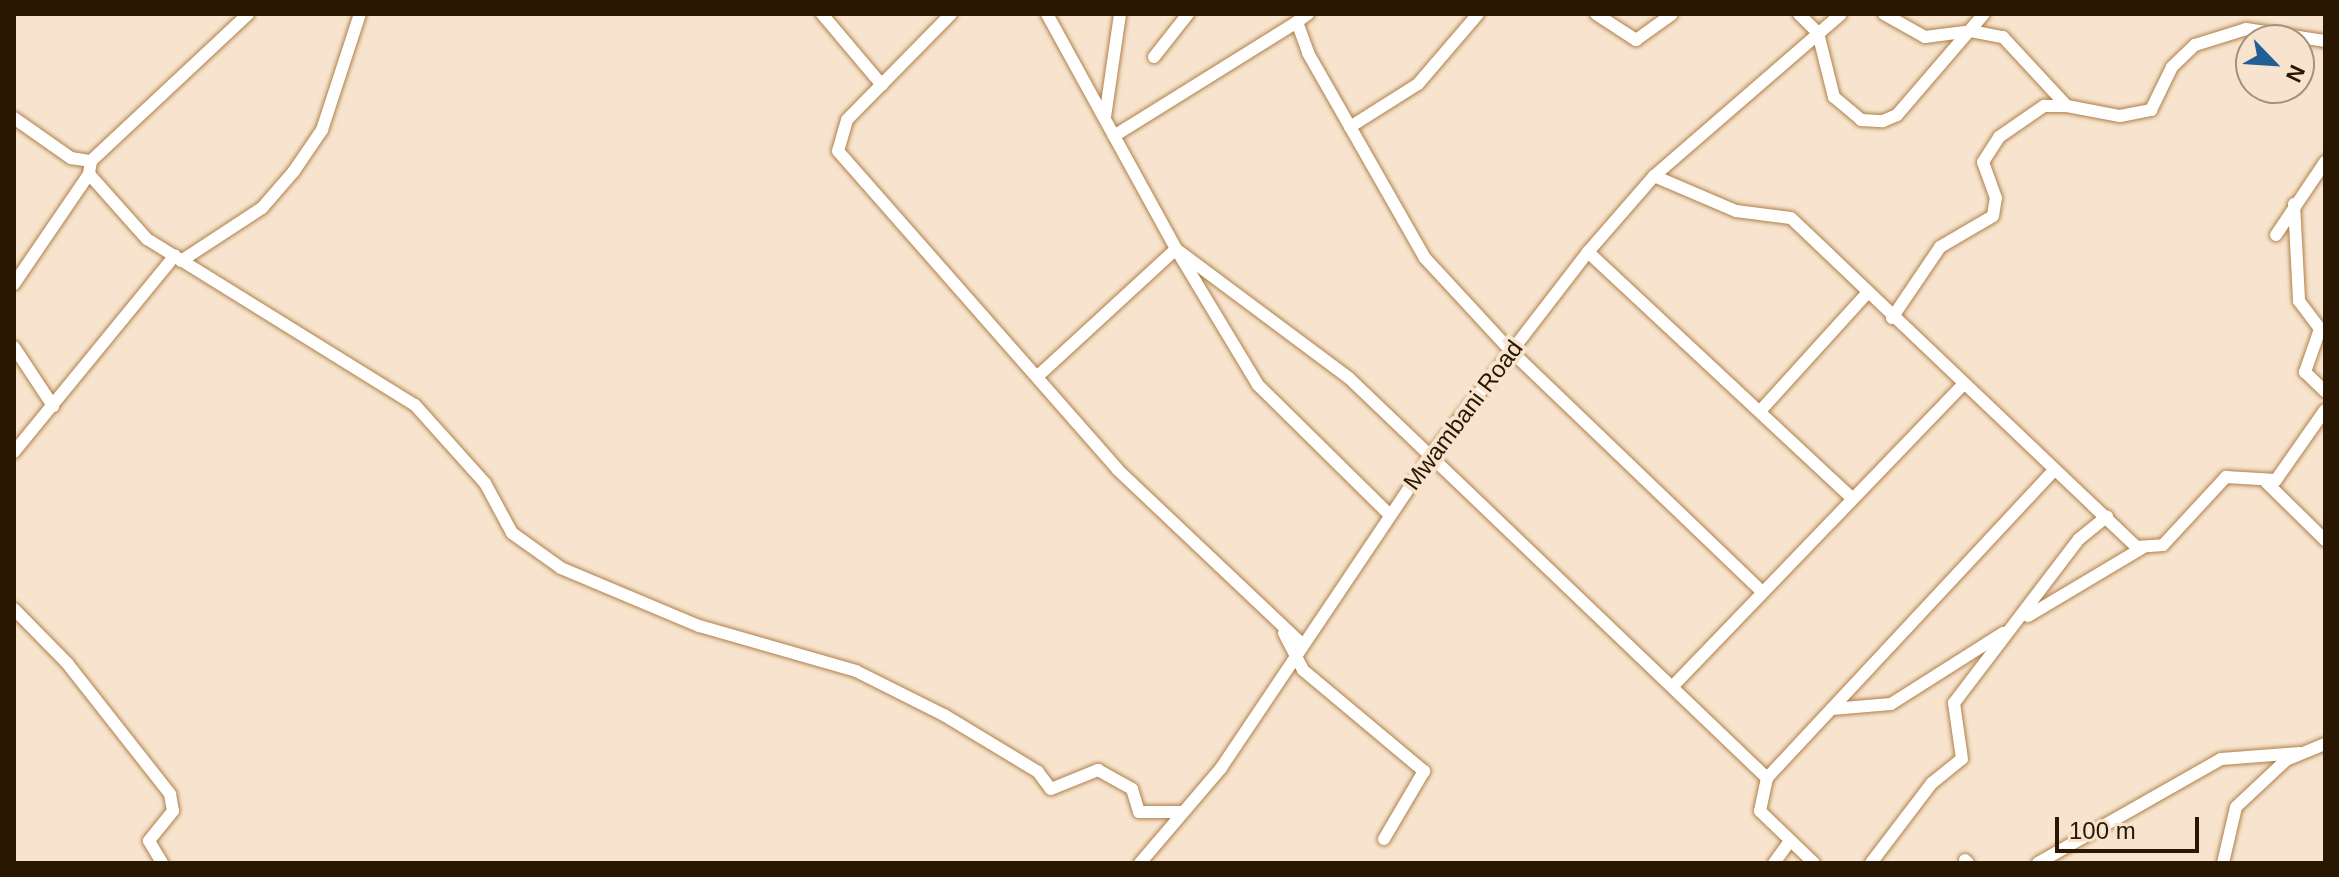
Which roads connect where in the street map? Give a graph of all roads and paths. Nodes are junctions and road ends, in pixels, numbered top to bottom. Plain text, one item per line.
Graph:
1 (248, 14) edge
2 (360, 14) edge
3 (822, 14) edge
4 (951, 14) edge
5 (1047, 14) edge
6 (1120, 14) edge
7 (1188, 14) edge
8 (1478, 14) edge
9 (1596, 14) edge
10 (1672, 14) edge
11 (1799, 14) edge
12 (1841, 14) edge
13 (1884, 14) edge
14 (1984, 14) edge
15 (1303, 18) edge
16 (1971, 31) junction
17 (1818, 33) junction
18 (2325, 41) edge
19 (1154, 57) dead end
20 (882, 85) junction
21 (2067, 106) junction
22 (1105, 117) junction
23 (14, 118) edge
24 (1350, 127) junction
25 (1114, 136) junction
26 (2325, 162) edge
27 (90, 167) junction
28 (1654, 176) junction
29 (2294, 204) junction
30 (2276, 235) dead end
31 (1176, 249) junction
32 (1588, 252) junction
33 (178, 258) junction
34 (14, 284) edge
35 (1867, 293) junction
36 (1892, 318) junction
37 (14, 347) edge
38 (1510, 350) junction
39 (1039, 375) junction
40 (1964, 384) junction
41 (2325, 391) edge
42 (53, 406) junction
43 (1762, 409) junction
44 (2325, 410) edge
45 (14, 452) edge
46 (1430, 457) junction
47 (2054, 470) junction
48 (2266, 482) junction
49 (1852, 498) junction
50 (1390, 515) junction
51 (2107, 516) junction
52 (2325, 540) edge
53 (2142, 548) junction
54 (1762, 592) junction
55 (14, 609) edge
56 (2022, 619) junction
57 (1284, 633) junction
58 (1300, 642) junction
59 (1293, 656) junction
60 (1673, 686) junction
61 (1832, 709) junction
62 (2325, 744) edge
63 (2300, 753) junction
64 (1767, 778) junction
65 (1183, 812) junction
66 (1384, 839) dead end
67 (1788, 844) junction
68 (162, 863) edge
69 (1140, 863) edge
70 (1774, 863) edge
71 (1814, 863) edge
72 (1871, 863) edge
73 (2038, 863) edge
74 (2223, 863) edge

1 - 27 street
2 - 33 street
3 - 20 street
4 - 20 street
5 - 22 street
6 - 22 street
7 - 19 street
8 - 24 street
9 - 10 street
11 - 17 street
12 - 17 street, Mwambani Road
13 - 16 street
14 - 16 street
15 - 24 street
15 - 25 street
16 - 17 street
16 - 21 street
17 - 28 street, Mwambani Road
18 - 21 street
20 - 39 street
21 - 36 street
22 - 25 street
23 - 27 street
24 - 38 street
25 - 31 street
26 - 29 street
27 - 33 street
27 - 34 street
28 - 32 street, Mwambani Road
28 - 35 street
29 - 30 street
29 - 41 street
31 - 39 street
31 - 46 street
31 - 50 street
32 - 38 street, Mwambani Road
32 - 43 street
33 - 42 street
33 - 65 street
35 - 36 street
35 - 43 street
36 - 40 street
37 - 42 street
38 - 46 street, Mwambani Road
38 - 54 street
39 - 57 street
40 - 47 street
40 - 49 street
42 - 45 street
43 - 49 street
44 - 48 street
46 - 50 street, Mwambani Road
46 - 60 street
47 - 51 street
47 - 61 street
48 - 52 street
48 - 53 street
49 - 54 street
50 - 58 street, Mwambani Road
51 - 53 street
51 - 56 street
53 - 56 street
54 - 60 street
55 - 68 street
56 - 61 street
56 - 72 street
57 - 58 street
57 - 59 street
58 - 59 street, Mwambani Road
59 - 65 street, Mwambani Road
59 - 66 street
60 - 64 street
61 - 64 street
62 - 63 street
63 - 73 street
63 - 74 street
64 - 67 street
65 - 69 street, Mwambani Road
67 - 70 street
67 - 71 street

